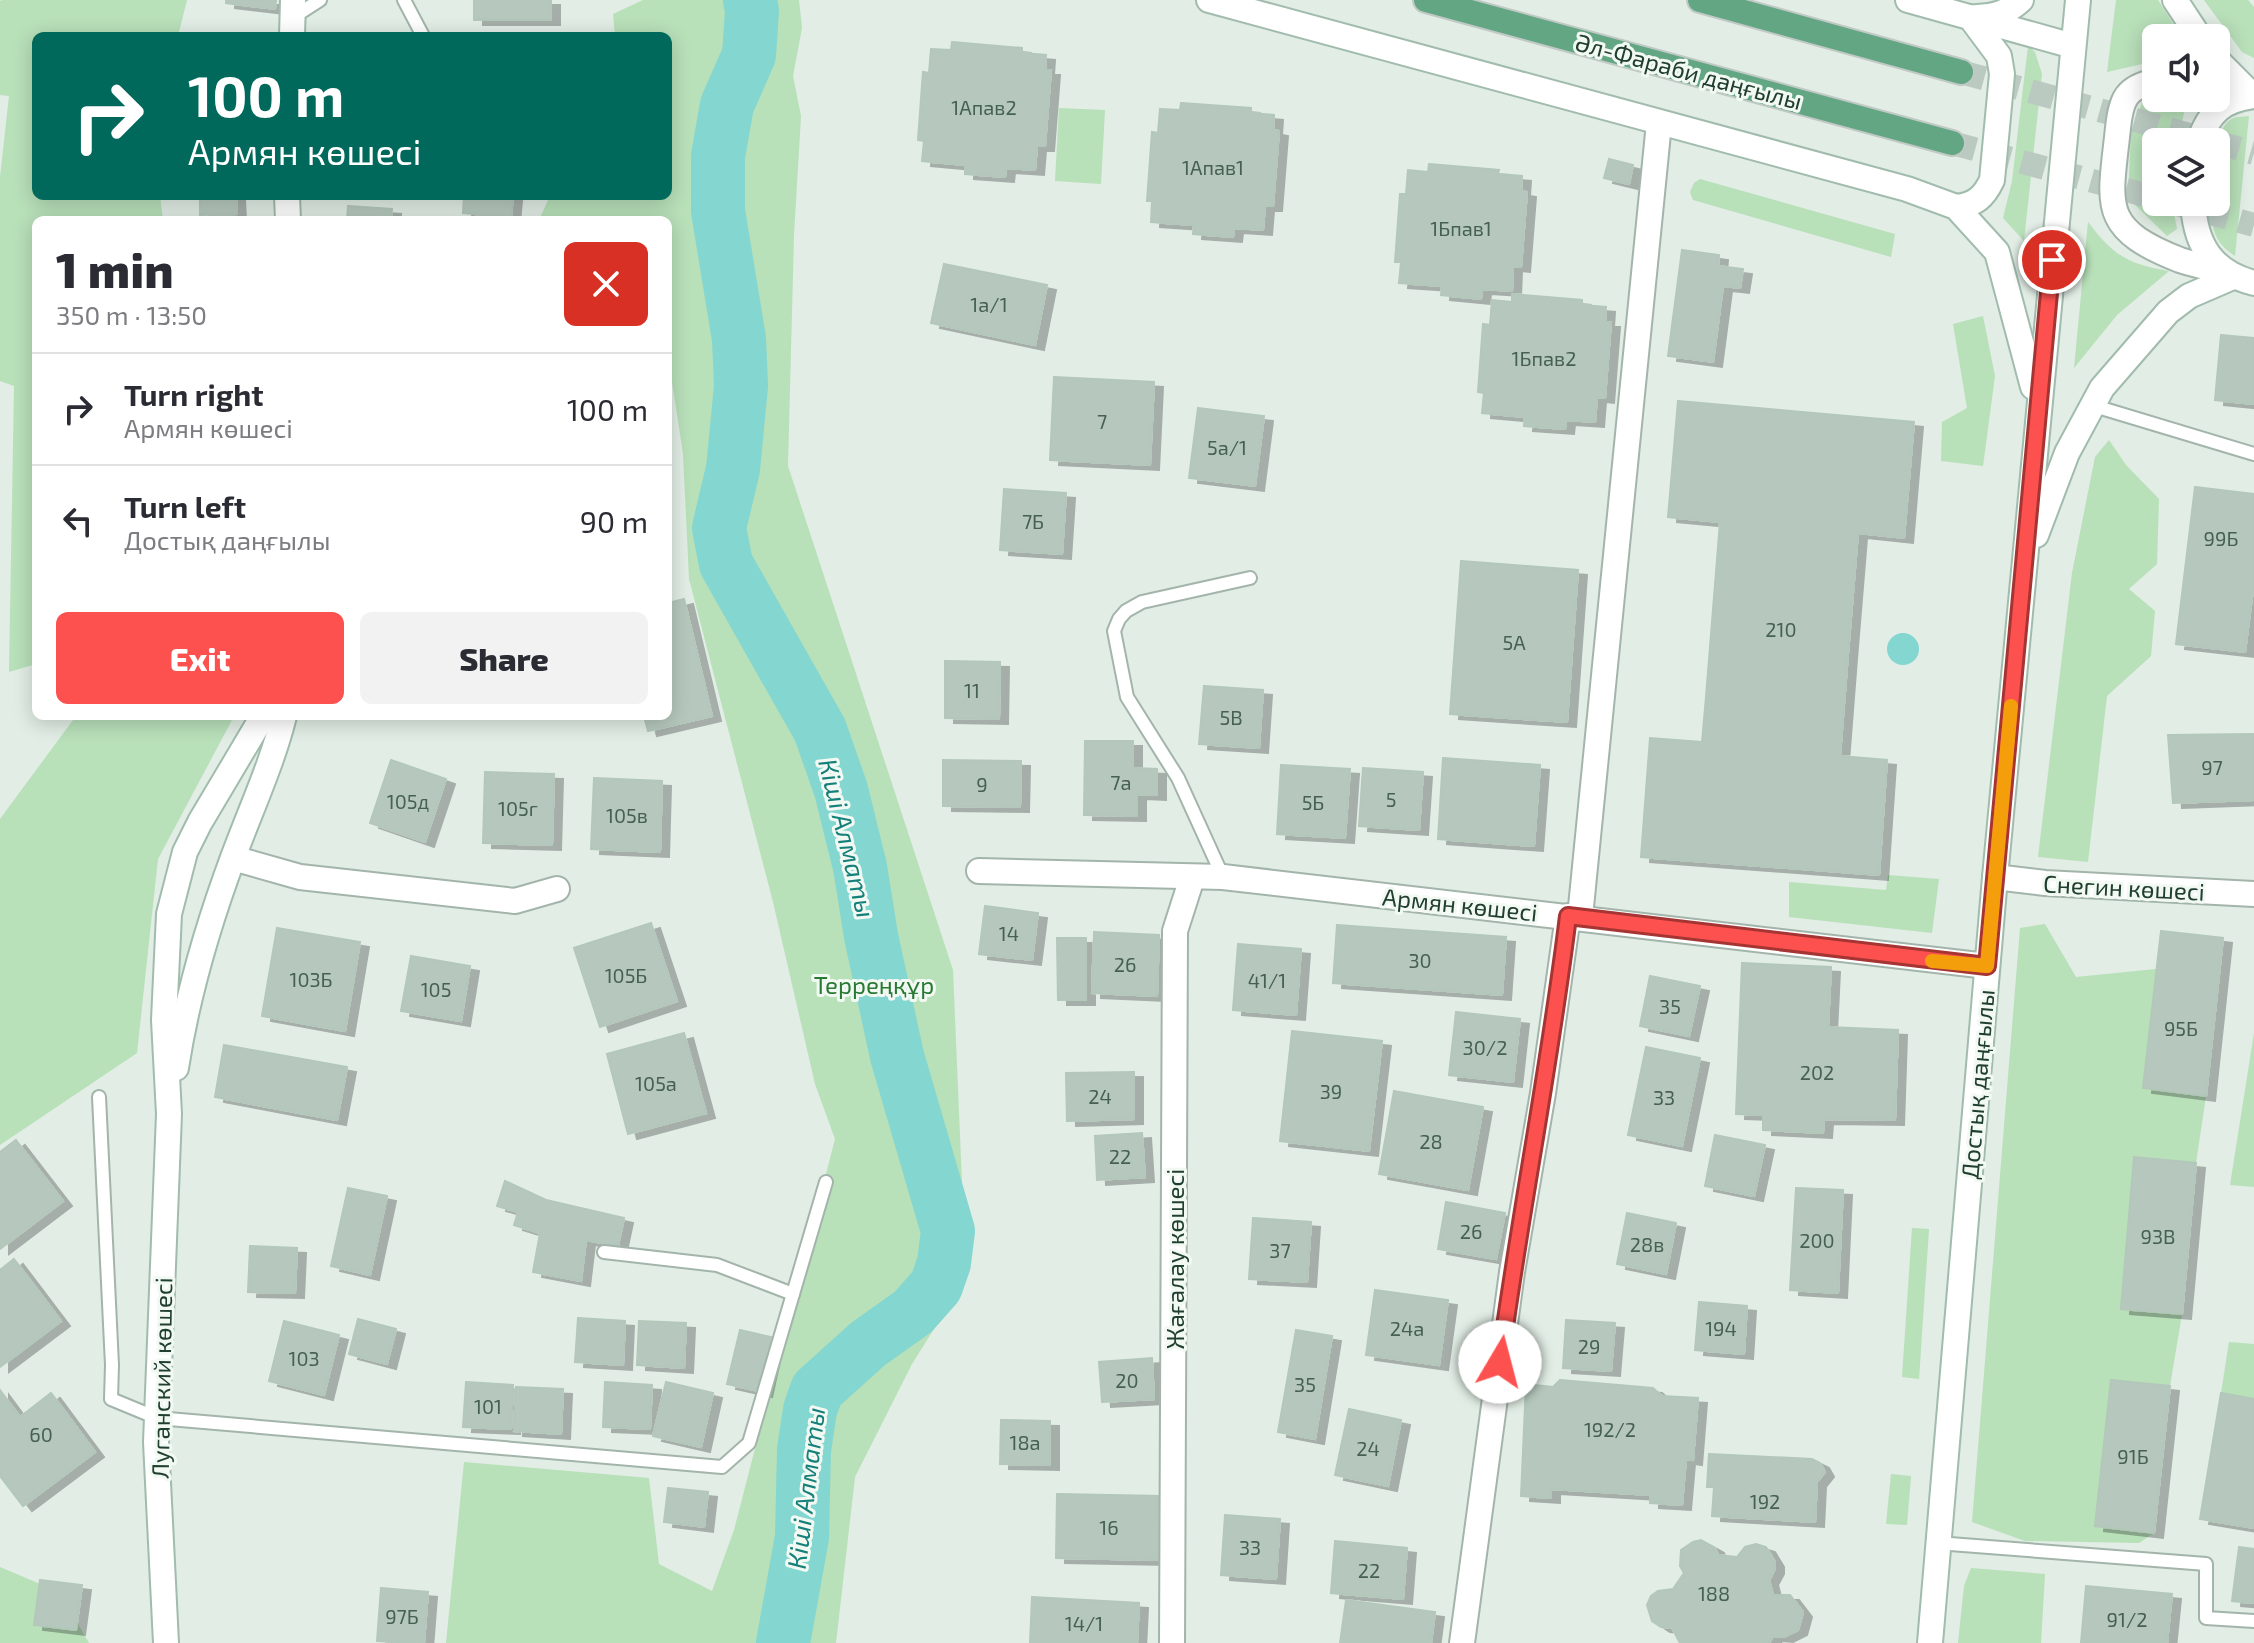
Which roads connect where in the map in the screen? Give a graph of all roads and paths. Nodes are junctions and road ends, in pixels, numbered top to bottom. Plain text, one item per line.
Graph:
1 (320, 0) edge
2 (404, 0) edge
3 (1209, 0) edge
4 (1426, 0) edge
5 (1700, 0) edge
6 (1908, 0) edge
7 (2021, 0) edge
8 (2078, 0) edge
9 (2175, 0) edge
10 (1970, 17) junction
11 (292, 18) edge
12 (2191, 24) edge
13 (421, 32) edge
14 (2073, 46) junction
15 (1961, 72) tunnel mouth
16 (2230, 73) edge
17 (2142, 84) edge
18 (2230, 90) edge
19 (2253, 96) edge
20 (1659, 123) junction
21 (2205, 128) edge
22 (1952, 143) tunnel mouth
23 (1956, 207) junction
24 (2194, 216) edge
25 (2243, 280) edge
26 (2091, 405) junction
27 (2038, 413) junction
28 (2254, 454) edge
29 (1250, 578) dead end
30 (2022, 583) junction
31 (261, 720) edge
32 (283, 720) edge
33 (233, 858) junction
34 (979, 871) dead end
35 (1223, 877) junction
36 (1995, 877) junction
37 (1192, 878) junction
38 (557, 889) dead end
39 (2254, 894) edge
40 (1574, 916) junction
41 (1987, 966) junction
42 (99, 1097) dead end
43 (169, 1114) junction
44 (826, 1182) dead end
45 (604, 1252) dead end
46 (793, 1294) junction
47 (157, 1418) junction
48 (1937, 1543) junction
49 (2254, 1621) edge
50 (166, 1643) edge
51 (1172, 1643) edge
52 (1462, 1643) edge
53 (1930, 1643) edge

1 - 11 lane
2 - 13 lane
3 - 20 street
4 - 22 main road, Әл-Фараби даңғылы
5 - 15 main road
6 - 10 street
7 - 10 street
8 - 14 street, Достық даңғылы
9 - 12 street
10 - 14 street
10 - 23 street
14 - 27 street, Достық даңғылы
16 - 19 street
17 - 25 street
18 - 19 street
19 - 21 street
20 - 23 street
20 - 40 street
23 - 27 street
24 - 25 street
25 - 26 street
26 - 28 lane
26 - 30 street
27 - 30 street, Достық даңғылы
29 - 35 lane
30 - 36 street, Достық даңғылы
31 - 43 street, Луганский көшесі
32 - 33 street, Луганский көшесі
33 - 38 street
33 - 43 street, Луганский көшесі
34 - 37 street, Армян көшесі
35 - 37 street, Армян көшесі
35 - 40 street, Армян көшесі
36 - 39 street, Снегин көшесі
36 - 41 street, Достық даңғылы
37 - 51 street, Жағалау көшесі
40 - 41 street, Армян көшесі
40 - 52 street
41 - 48 street, Достық даңғылы
42 - 47 lane
43 - 47 street, Луганский көшесі
44 - 46 lane
45 - 46 lane
46 - 47 lane
47 - 50 street, Луганский көшесі
48 - 49 lane
48 - 53 street, Достық даңғылы

